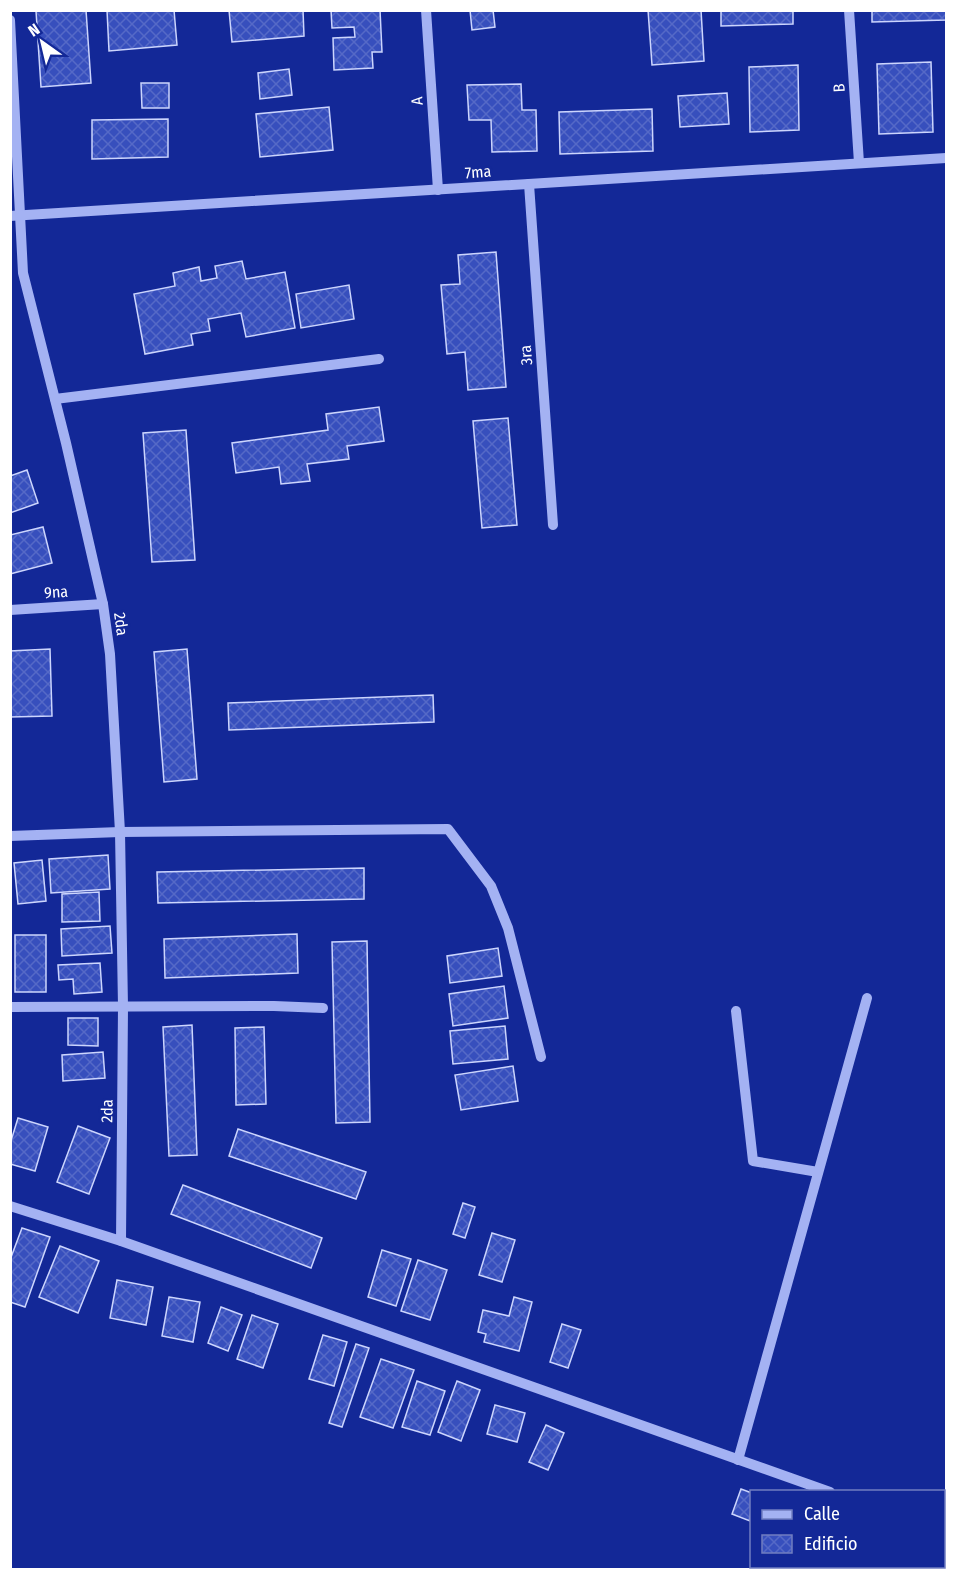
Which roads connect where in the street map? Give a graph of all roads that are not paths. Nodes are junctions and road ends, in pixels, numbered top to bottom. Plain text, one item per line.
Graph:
1 (426, 10) edge
2 (849, 10) edge
3 (10, 21) edge
4 (946, 158) edge
5 (859, 163) junction
6 (529, 184) junction
7 (438, 190) junction
8 (16, 216) edge
9 (379, 359) dead end
10 (55, 399) junction
11 (553, 525) dead end
12 (103, 604) junction
13 (10, 610) edge
14 (120, 832) junction
15 (10, 836) edge
16 (867, 998) dead end
17 (10, 1007) edge
18 (123, 1007) junction
19 (323, 1008) dead end
20 (736, 1011) dead end
21 (541, 1057) dead end
22 (818, 1172) junction
23 (10, 1206) edge
24 (121, 1241) junction
25 (738, 1460) junction
26 (827, 1490) edge

1 - 7 street, A
2 - 5 street, B
3 - 8 street, 2da
4 - 5 street, 7ma
5 - 6 street, 7ma
6 - 7 street, 7ma
6 - 11 street, 3ra
7 - 8 street, 7ma
8 - 10 street, 2da
9 - 10 street
10 - 12 street, 2da
12 - 13 street, 9na
12 - 14 street, 2da
14 - 15 street
14 - 18 street, 2da
14 - 21 street
16 - 22 street
17 - 18 street
18 - 19 street
18 - 24 street, 2da
20 - 22 street
22 - 25 street
23 - 24 street
24 - 25 street
25 - 26 street

